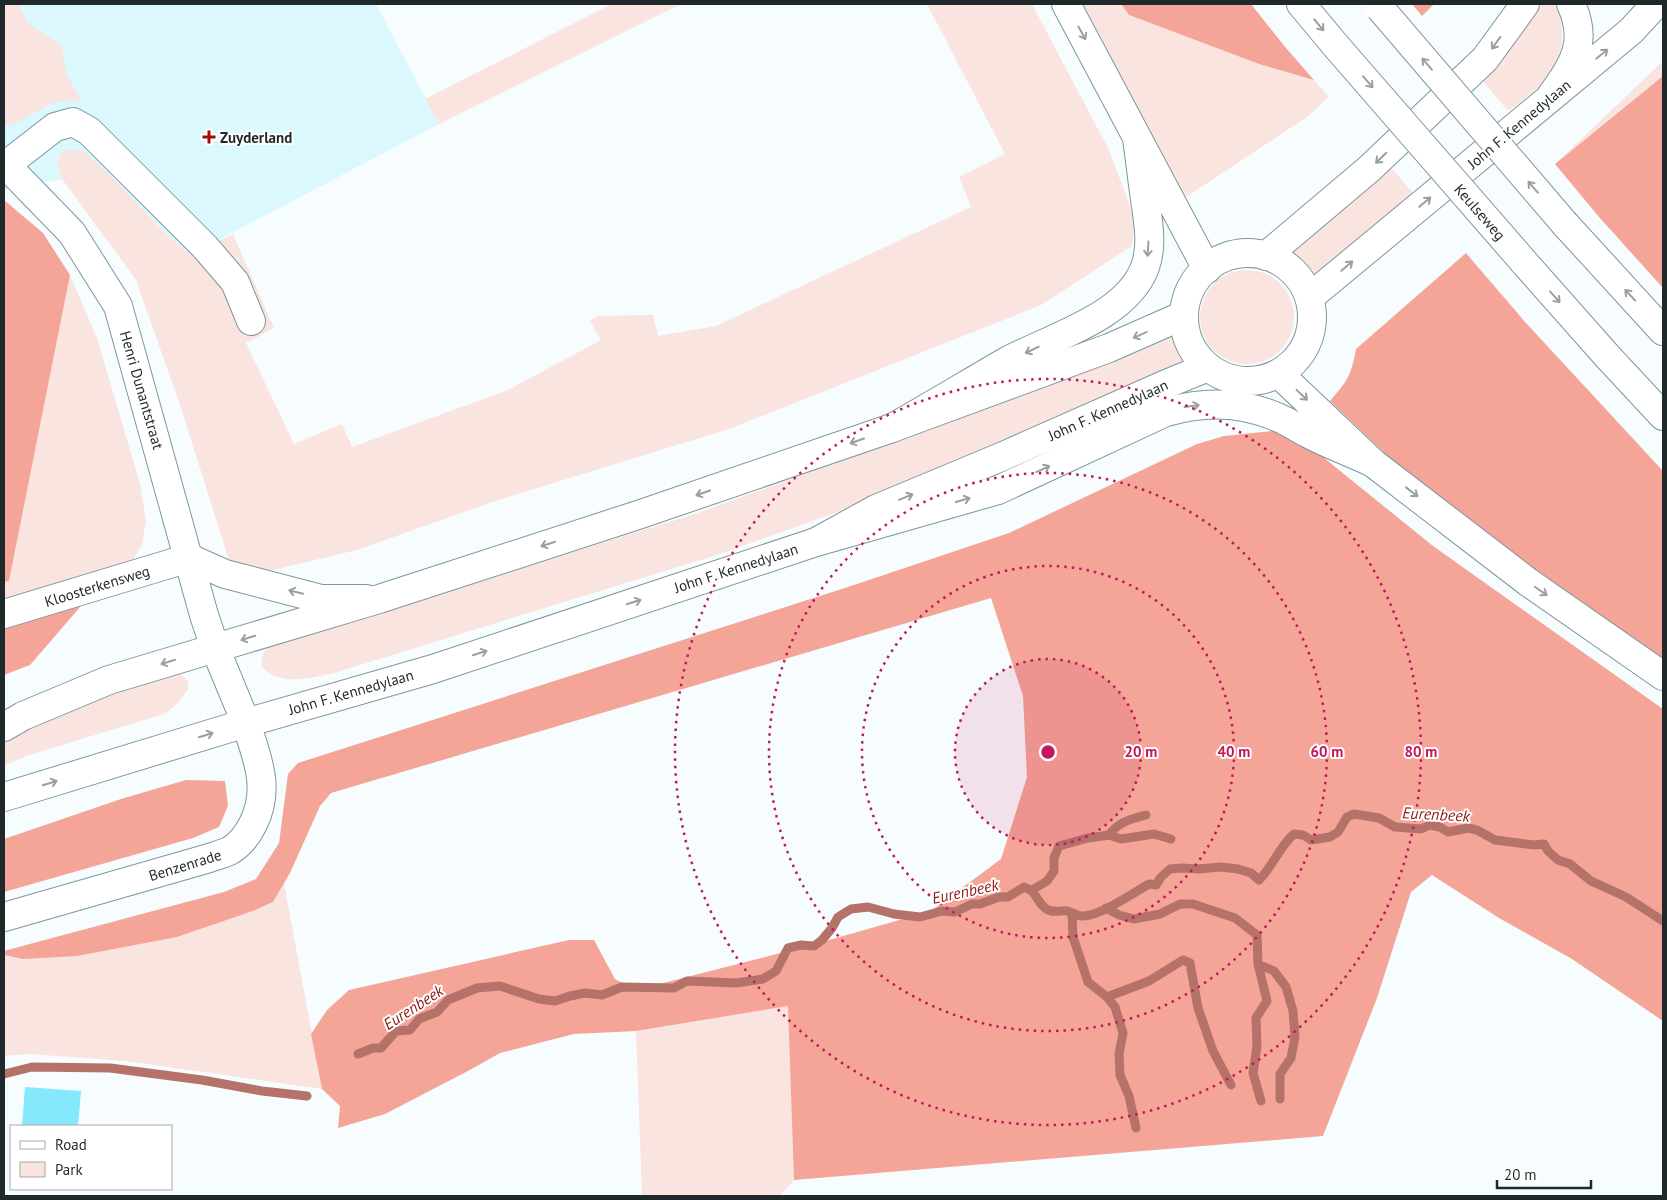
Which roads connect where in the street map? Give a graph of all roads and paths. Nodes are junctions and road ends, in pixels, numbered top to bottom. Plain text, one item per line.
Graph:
1 (1066, 4) edge
2 (1301, 4) edge
3 (1525, 4) edge
4 (1570, 4) edge
5 (1656, 4) edge
6 (1378, 6) edge
7 (1551, 96) junction
8 (1137, 139) junction
9 (5, 164) edge
10 (1266, 256) junction
11 (1207, 269) junction
12 (1310, 297) junction
13 (1184, 315) junction
14 (251, 321) dead end
15 (1663, 331) edge
16 (1208, 367) junction
17 (1279, 374) junction
18 (1663, 416) edge
19 (892, 428) junction
20 (1373, 463) junction
21 (816, 542) junction
22 (189, 558) junction
23 (379, 599) junction
24 (4, 614) edge
25 (215, 648) junction
26 (1663, 676) edge
27 (246, 723) junction
28 (4, 727) edge
29 (4, 797) edge
30 (4, 917) edge

1 -> 8 main road
2 -> 18 main road, Keulseweg, bridge
3 -> 10 main road
4 - 7 main road
7 -> 5 main road, John F. Kennedylaan
15 -> 6 main road, bridge
12 -> 7 main road, John F. Kennedylaan
8 - 11 main road
8 -> 19 main road
9 - 14 main road, Henri Dunantstraat
9 - 22 main road, Henri Dunantstraat
10 - 11 main road
10 - 12 main road
11 - 13 main road
12 - 17 main road
13 - 16 main road
13 -> 19 main road
16 - 17 main road
21 -> 16 main road, John F. Kennedylaan
17 -> 20 main road
19 -> 23 main road
21 -> 20 main road
20 -> 26 main road
27 -> 21 main road, John F. Kennedylaan
23 -> 22 main road
22 - 24 main road, Kloosterkensweg
22 - 25 main road, Henri Dunantstraat
23 -> 25 main road
25 - 27 main road
25 -> 28 main road
29 -> 27 main road, John F. Kennedylaan
27 - 30 main road, Benzenrade

